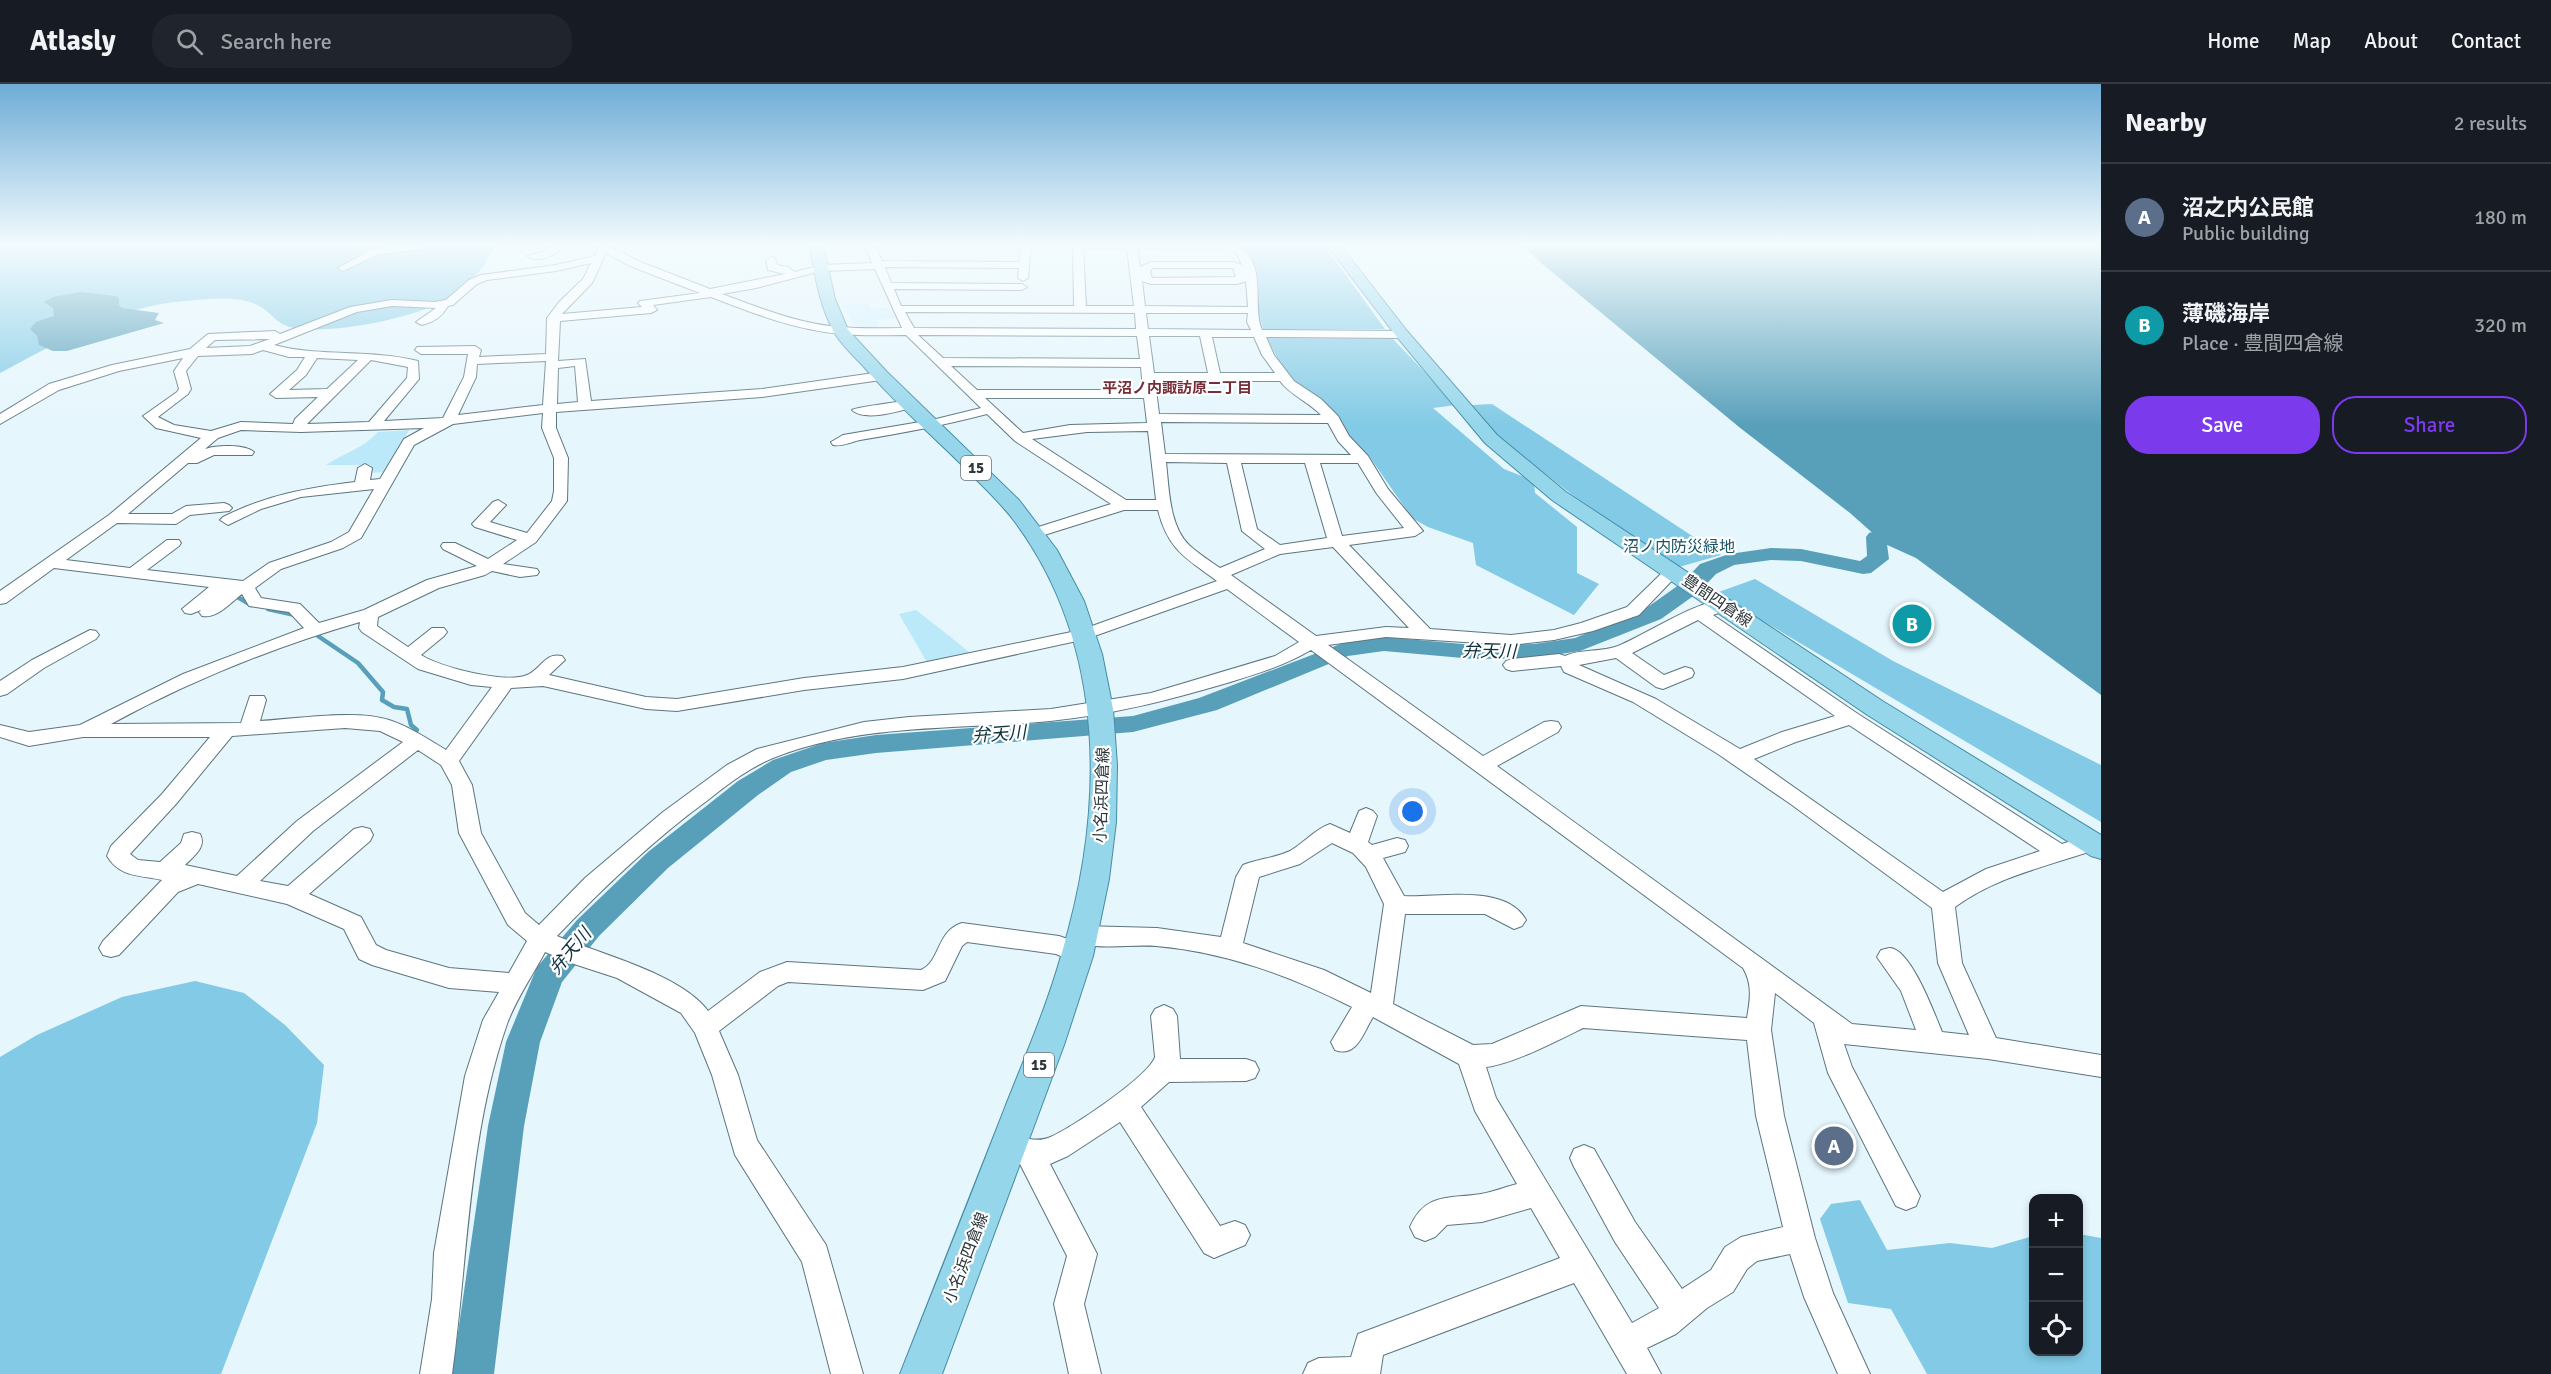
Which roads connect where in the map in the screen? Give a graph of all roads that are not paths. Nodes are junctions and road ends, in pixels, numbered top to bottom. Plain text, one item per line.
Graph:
1 (370, 305) edge
2 (444, 305) edge
3 (562, 305) edge
4 (646, 305) edge
5 (755, 305) edge
6 (831, 305) edge
7 (896, 305) edge
8 (1020, 305) edge
9 (1080, 305) edge
10 (1139, 305) edge
11 (1253, 305) edge
12 (1380, 305) edge
13 (897, 309) junction
14 (1020, 309) junction
15 (1080, 309) junction
16 (1140, 310) junction
17 (1253, 310) junction
18 (553, 318) junction
19 (422, 322) dead end
20 (841, 331) junction
21 (908, 332) junction
22 (1018, 332) junction
23 (294, 333) junction
24 (1143, 333) junction
25 (1206, 333) junction
26 (1260, 333) junction
27 (1402, 334) junction
28 (262, 346) junction
29 (421, 350) dead end
30 (194, 352) junction
31 (313, 355) junction
32 (368, 357) junction
33 (471, 361) junction
34 (553, 361) junction
35 (939, 362) junction
36 (1147, 363) junction
37 (881, 376) junction
38 (1149, 377) junction
39 (1215, 377) junction
40 (1284, 377) junction
41 (331, 393) junction
42 (975, 394) junction
43 (1151, 394) junction
44 (910, 404) junction
45 (585, 407) junction
46 (551, 408) junction
47 (859, 410) dead end
48 (989, 410) junction
49 (1333, 419) junction
50 (0, 420) edge
51 (448, 421) junction
52 (1155, 423) junction
53 (932, 424) junction
54 (373, 426) junction
55 (301, 428) junction
56 (213, 435) junction
57 (1020, 438) junction
58 (838, 442) dead end
59 (247, 452) dead end
60 (1158, 458) junction
61 (1233, 458) junction
62 (1311, 458) junction
63 (1363, 459) junction
64 (365, 468) dead end
65 (171, 470) junction
66 (385, 483) junction
67 (361, 486) junction
68 (498, 505) dead end
69 (1123, 505) junction
70 (1164, 505) junction
71 (114, 518) junction
72 (1035, 533) junction
73 (530, 539) junction
74 (1336, 541) junction
75 (173, 543) dead end
76 (449, 546) dead end
77 (1276, 550) junction
78 (51, 564) junction
79 (491, 564) junction
80 (531, 572) dead end
81 (133, 573) junction
82 (1679, 575) junction
83 (1225, 578) junction
84 (237, 586) junction
85 (0, 599) edge
86 (1711, 605) junction
87 (191, 609) dead end
88 (208, 612) dead end
89 (370, 614) junction
90 (316, 630) junction
91 (438, 632) dead end
92 (1086, 634) junction
93 (1424, 634) junction
94 (90, 635) dead end
95 (1312, 642) junction
96 (1619, 652) junction
97 (409, 654) junction
98 (556, 660) dead end
99 (1569, 663) junction
100 (1512, 665) dead end
101 (1685, 673) dead end
102 (532, 680) junction
103 (505, 682) junction
104 (0, 690) edge
105 (257, 700) dead end
106 (1851, 718) junction
107 (1102, 719) junction
108 (1544, 726) dead end
109 (249, 727) junction
110 (226, 730) junction
111 (0, 731) edge
112 (83, 731) junction
113 (416, 740) junction
114 (1739, 757) junction
115 (449, 761) junction
116 (1478, 762) junction
117 (1366, 816) dead end
118 (362, 835) dead end
119 (192, 840) dead end
120 (1397, 846) dead end
121 (2095, 846) edge
122 (1363, 849) junction
123 (2061, 854) junction
124 (164, 872) junction
125 (197, 876) junction
126 (242, 884) junction
127 (291, 896) junction
128 (1395, 904) junction
129 (1944, 904) junction
130 (1514, 920) dead end
131 (540, 939) junction
132 (1080, 944) junction
133 (111, 948) dead end
134 (1230, 948) junction
135 (1889, 957) dead end
136 (1751, 961) junction
137 (514, 983) junction
138 (1374, 1006) junction
139 (1164, 1016) dead end
140 (1824, 1018) junction
141 (705, 1027) junction
142 (1758, 1030) junction
143 (1344, 1042) dead end
144 (1934, 1043) junction
145 (1988, 1048) junction
146 (1470, 1057) junction
147 (2101, 1066) edge
148 (1246, 1070) dead end
149 (1162, 1071) junction
150 (1124, 1105) junction
151 (1017, 1149) junction
152 (1584, 1158) dead end
153 (1538, 1192) junction
154 (1906, 1196) dead end
155 (1425, 1227) dead end
156 (1235, 1235) dead end
157 (1800, 1238) junction
158 (1581, 1265) junction
159 (1679, 1311) junction
160 (1626, 1342) junction
161 (436, 1374) edge
162 (847, 1374) edge
163 (921, 1374) edge
164 (1085, 1374) edge
165 (1319, 1374) edge
166 (1645, 1374) edge
167 (1854, 1374) edge

1 - 23 street
2 - 19 street
3 - 18 street
4 - 18 street
5 - 20 street
6 - 20 main road, 小名浜四倉線 / 15
7 - 13 street
8 - 14 street
9 - 15 street
10 - 16 street
11 - 17 street
12 - 27 main road, 豊間四倉線
13 - 14 street
13 - 21 street
14 - 15 street
14 - 22 street
15 - 16 street
16 - 17 street
16 - 24 street
17 - 26 street
18 - 34 street
20 - 21 street
20 - 37 main road, 小名浜四倉線 / 15
21 - 22 street
21 - 35 street
22 - 24 street
23 - 28 street
23 - 30 street
24 - 25 street
24 - 36 street
25 - 26 street
25 - 39 street
26 - 27 street
26 - 40 street
27 - 82 main road, 豊間四倉線
28 - 30 street
28 - 31 street
29 - 33 street
30 - 50 street
30 - 56 street
31 - 32 street
31 - 41 street
32 - 41 street
32 - 54 street
33 - 34 street
33 - 51 street
34 - 45 street
34 - 46 street
35 - 36 street
35 - 42 street
36 - 38 street
37 - 44 main road, 小名浜四倉線 / 15
37 - 45 street
38 - 39 street
38 - 43 street
39 - 40 street
40 - 49 street
41 - 55 street
42 - 43 street
42 - 48 street
43 - 52 street
44 - 47 street
44 - 53 main road, 小名浜四倉線 / 15
45 - 46 street
46 - 51 street
46 - 73 street
48 - 53 street
48 - 57 street
49 - 52 street
49 - 63 street
51 - 54 street
51 - 66 street
52 - 57 street
52 - 60 street
53 - 58 street
53 - 72 main road, 小名浜四倉線 / 15
54 - 55 street
55 - 56 street
56 - 65 street
57 - 69 street
59 - 65 street
60 - 61 street
60 - 70 street
61 - 62 street
61 - 77 street
62 - 63 street
62 - 74 street
63 - 74 street
64 - 67 street
65 - 71 street
66 - 67 street
66 - 84 street
67 - 71 street
68 - 73 street
69 - 70 street
69 - 72 street
70 - 83 street
71 - 78 street
72 - 92 main road, 小名浜四倉線 / 15
73 - 79 street
74 - 77 street
74 - 93 street
75 - 81 street
76 - 79 street
77 - 83 street
78 - 81 street
78 - 85 street
79 - 80 street
79 - 89 street
81 - 84 street
82 - 86 main road, 豊間四倉線
82 - 93 street
83 - 92 street
83 - 95 street
84 - 87 street
84 - 88 street
84 - 90 street
86 - 96 street
86 - 106 street
86 - 121 main road, 豊間四倉線
89 - 90 street
89 - 97 street
90 - 112 street
91 - 97 street
92 - 102 street
92 - 107 main road, 小名浜四倉線 / 15
93 - 95 street
94 - 104 street
95 - 107 street
95 - 116 street
96 - 99 street
96 - 101 street
97 - 103 street
98 - 102 street
99 - 100 street
99 - 114 street
102 - 103 street
103 - 115 street
105 - 109 street
106 - 114 street
106 - 123 street
107 - 131 street
107 - 132 main road, 小名浜四倉線 / 15
108 - 116 street
109 - 110 street
109 - 113 street
110 - 112 street
110 - 124 street
111 - 112 street
113 - 115 street
113 - 126 street
114 - 129 street
115 - 131 street
116 - 136 street
117 - 122 street
118 - 127 street
119 - 124 street
120 - 122 street
121 - 123 street
122 - 128 street
122 - 134 street
123 - 129 street
124 - 125 street
125 - 126 street
125 - 133 street
126 - 127 street
127 - 137 street
128 - 130 street
128 - 138 street
129 - 145 street
131 - 137 street
131 - 141 street
132 - 134 street
132 - 141 street
132 - 151 main road, 小名浜四倉線 / 15
134 - 138 street
135 - 144 street
136 - 140 street
136 - 142 street
137 - 161 street
138 - 143 street
138 - 146 street
139 - 149 street
140 - 144 street
140 - 154 street
141 - 162 street
142 - 146 street
142 - 157 street
144 - 145 street
145 - 147 street
146 - 153 street
148 - 149 street
149 - 150 street
150 - 151 street
150 - 156 street
151 - 163 main road, 小名浜四倉線 / 15
151 - 164 street
152 - 159 street
153 - 155 street
153 - 158 street
157 - 159 street
157 - 167 street
158 - 160 street
158 - 165 street
159 - 160 street
160 - 166 street

